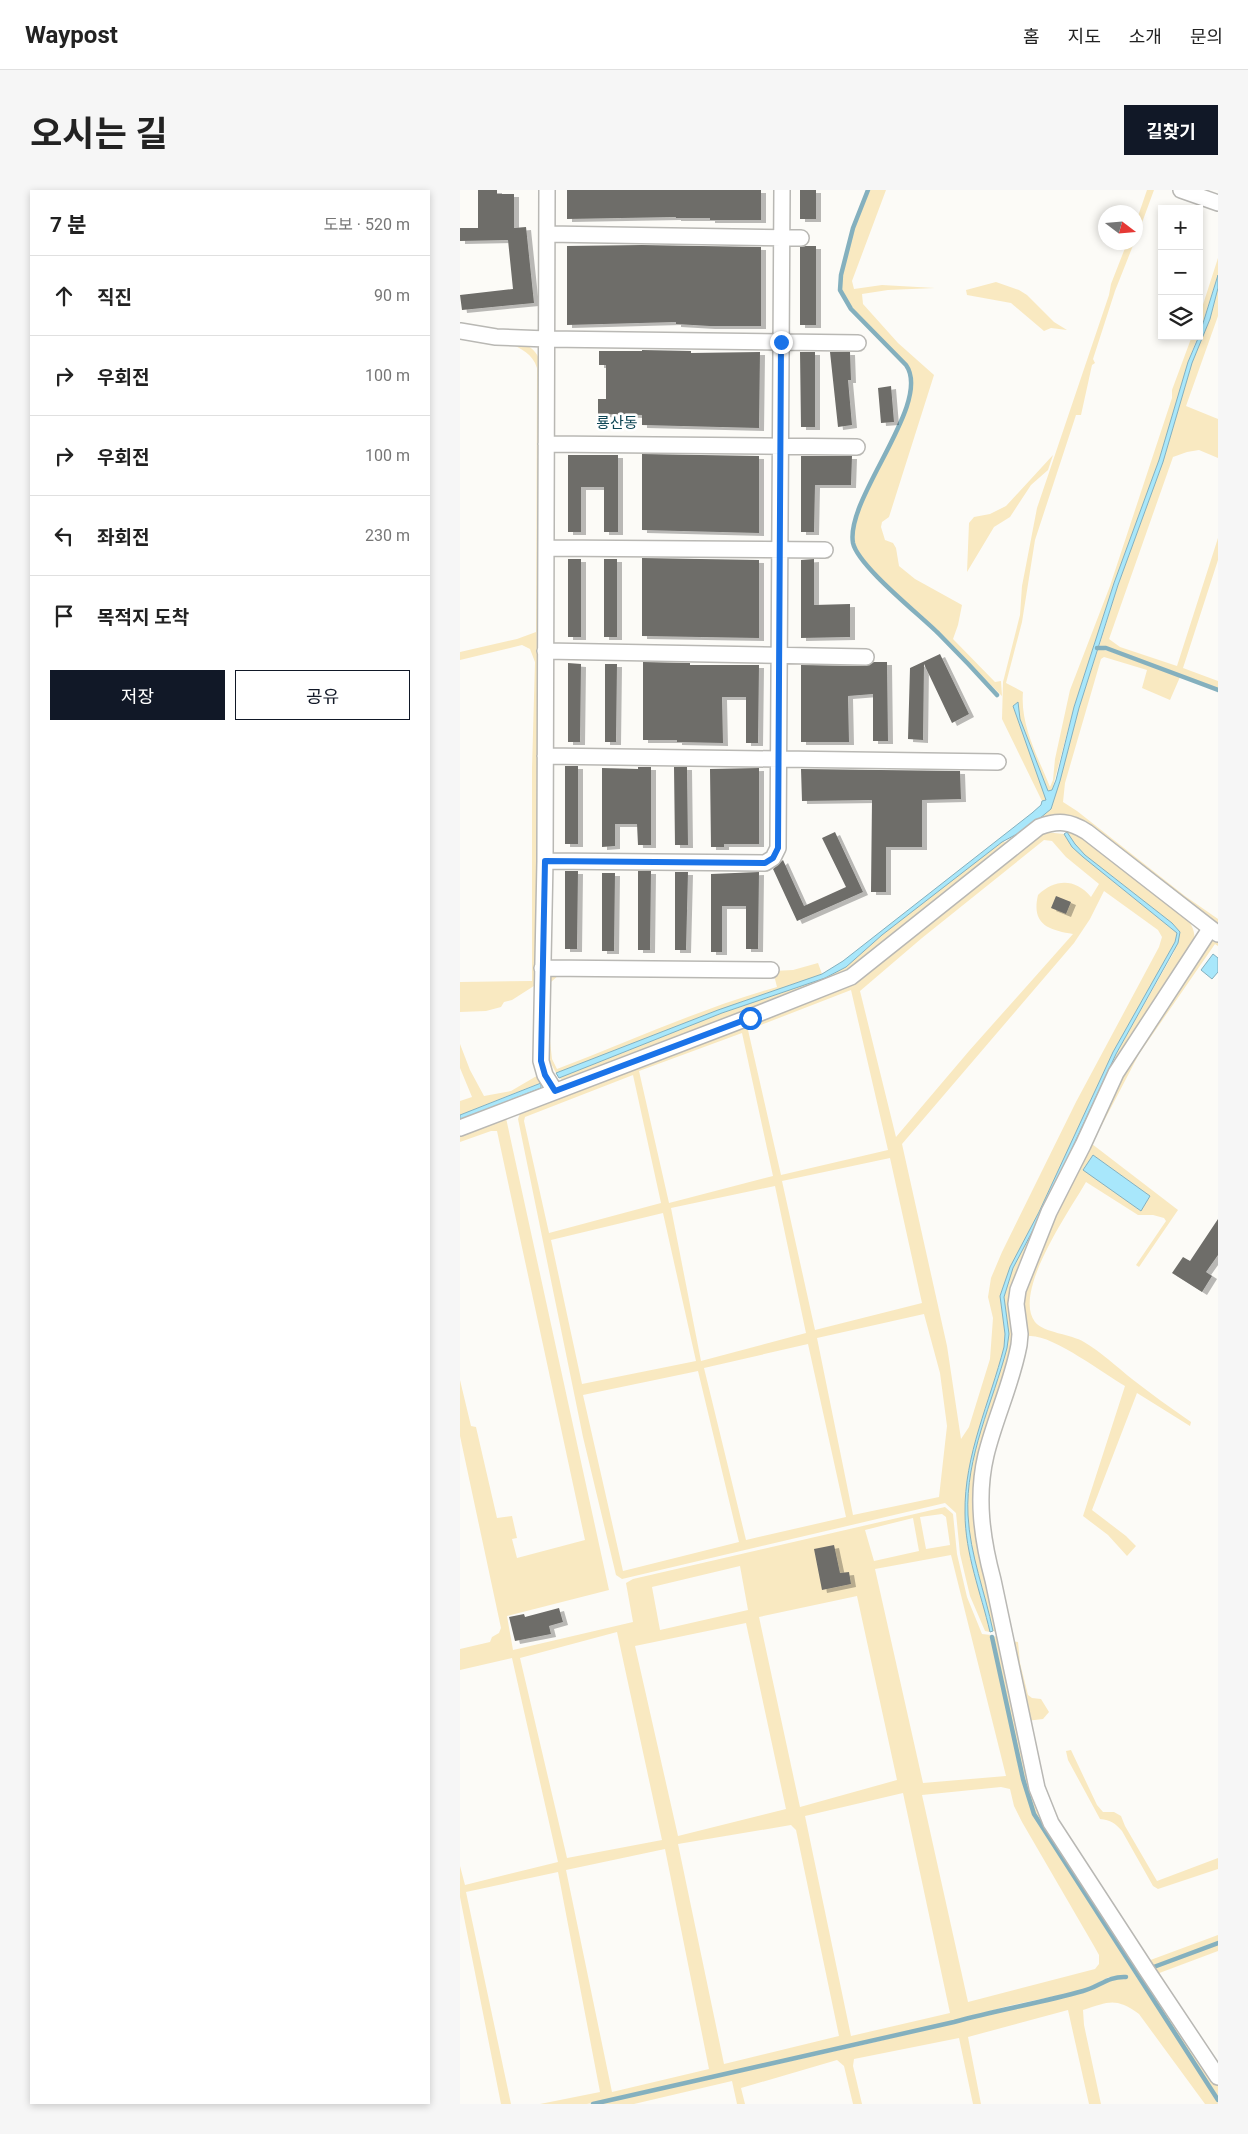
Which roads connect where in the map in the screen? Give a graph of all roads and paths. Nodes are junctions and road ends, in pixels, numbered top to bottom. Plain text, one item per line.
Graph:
1 (547, 190) edge
2 (782, 190) edge
3 (1180, 190) edge
4 (1218, 203) edge
5 (547, 234) junction
6 (782, 238) junction
7 (801, 238) dead end
8 (460, 331) edge
9 (547, 339) junction
10 (781, 342) junction
11 (858, 343) dead end
12 (546, 444) junction
13 (780, 447) junction
14 (857, 447) dead end
15 (546, 548) junction
16 (780, 549) junction
17 (825, 550) dead end
18 (545, 651) junction
19 (779, 655) junction
20 (866, 657) dead end
21 (545, 756) junction
22 (778, 759) junction
23 (998, 762) dead end
24 (545, 861) junction
25 (1214, 932) edge
26 (542, 968) junction
27 (770, 970) dead end
28 (555, 1091) junction
29 (460, 1128) edge
30 (1218, 2077) edge

1 - 5 street
2 - 6 street
3 - 4 street
5 - 6 street
5 - 9 street
6 - 7 street
6 - 10 street
8 - 9 street
9 - 10 street
9 - 12 street
10 - 11 street
10 - 13 street
12 - 13 street
12 - 15 street
13 - 14 street
13 - 16 street
15 - 16 street
15 - 18 street
16 - 17 street
16 - 19 street
18 - 19 street
18 - 21 street
19 - 20 street
19 - 22 street
21 - 22 street
21 - 24 street
22 - 23 street
22 - 24 street
24 - 26 street
25 - 28 street
25 - 30 street
26 - 27 street
26 - 28 street
28 - 29 street

